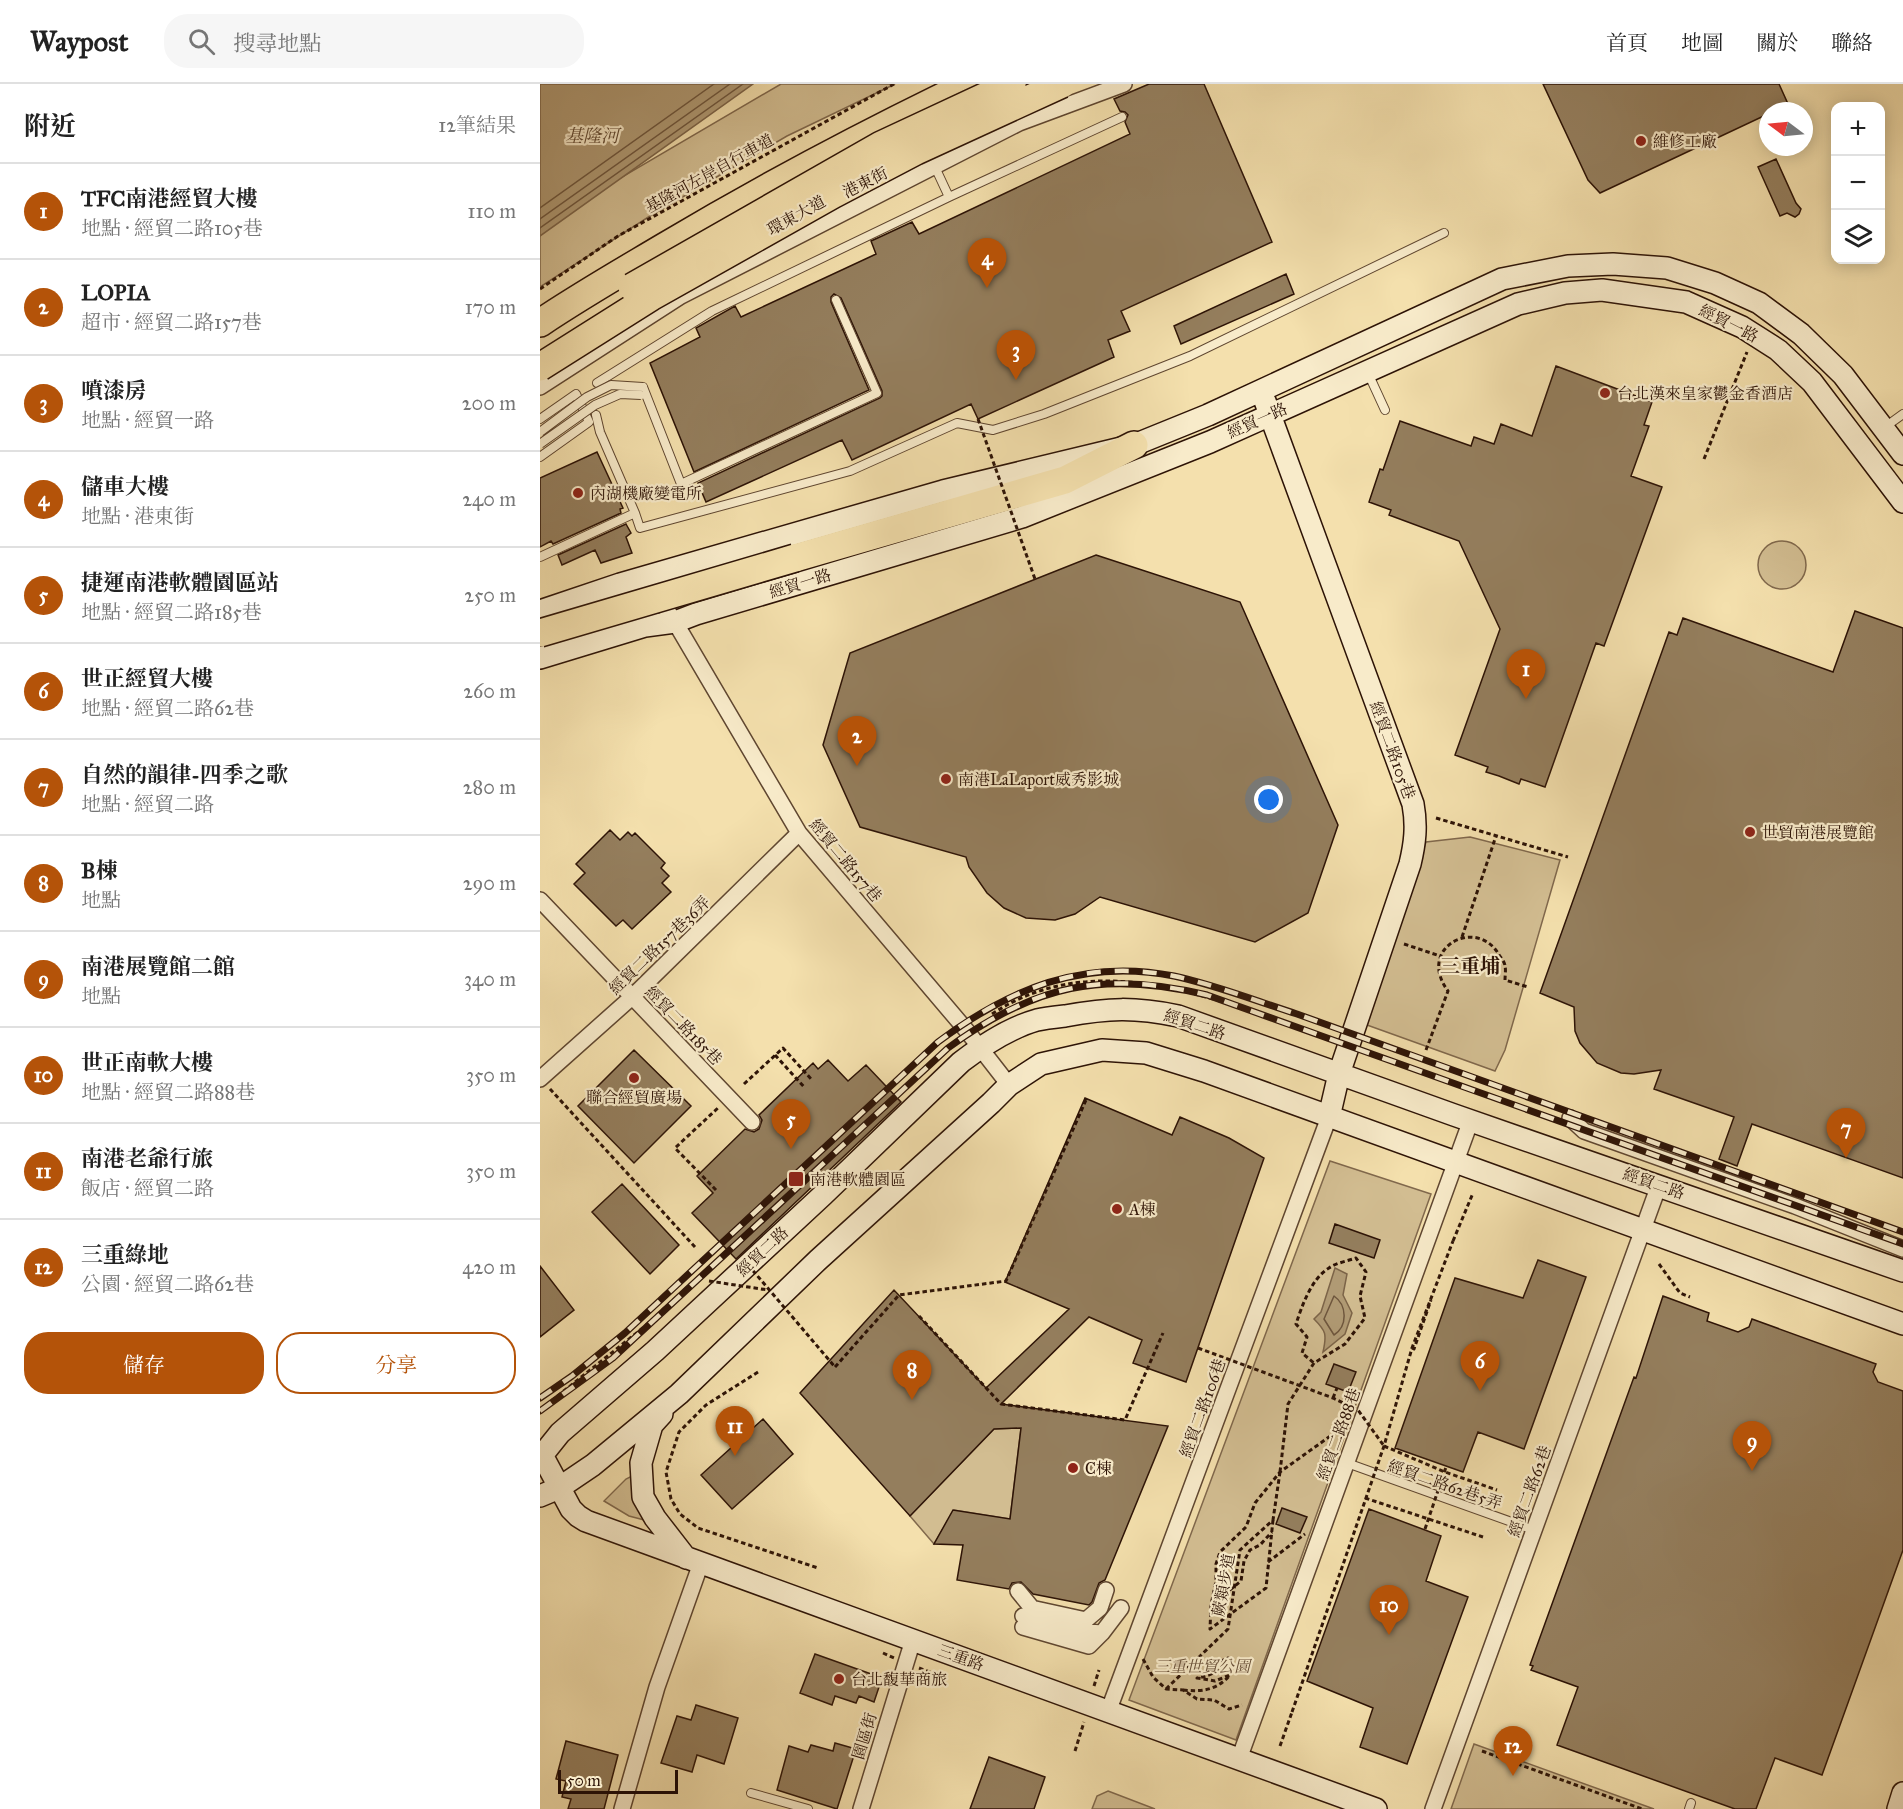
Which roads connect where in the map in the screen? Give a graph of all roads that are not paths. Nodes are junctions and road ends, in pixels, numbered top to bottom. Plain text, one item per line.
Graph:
1 (969, 84) edge
2 (1012, 84) edge
3 (1062, 84) edge
4 (1124, 84) edge
5 (1122, 117) dead end
6 (1019, 123) junction
7 (917, 142) dead end
8 (906, 144) dead end
9 (935, 167) junction
10 (815, 173) dead end
11 (805, 177) dead end
12 (950, 197) junction
13 (1444, 233) dead end
14 (836, 300) dead end
15 (566, 317) dead end
16 (540, 323) edge
17 (540, 346) edge
18 (540, 367) edge
19 (1367, 372) junction
20 (597, 383) dead end
21 (540, 387) edge
22 (1260, 390) junction
23 (644, 393) junction
24 (1385, 410) dead end
25 (1903, 414) edge
26 (596, 415) dead end
27 (1269, 415) junction
28 (540, 419) edge
29 (1884, 428) junction
30 (540, 432) edge
31 (540, 444) edge
32 (1134, 445) junction
33 (1903, 454) edge
34 (540, 457) edge
35 (1903, 501) edge
36 (635, 513) junction
37 (540, 557) edge
38 (645, 577) junction
39 (540, 611) edge
40 (675, 622) junction
41 (540, 633) edge
42 (540, 658) edge
43 (799, 833) junction
44 (540, 900) edge
45 (632, 997) junction
46 (981, 1048) junction
47 (1339, 1074) junction
48 (544, 1082) edge
49 (1009, 1084) junction
50 (1329, 1117) junction
51 (1570, 1118) dead end
52 (1471, 1120) junction
53 (752, 1122) dead end
54 (1456, 1162) junction
55 (1659, 1185) junction
56 (1643, 1230) junction
57 (1903, 1249) edge
58 (1903, 1271) edge
59 (1903, 1324) edge
60 (679, 1394) junction
61 (541, 1454) edge
62 (1347, 1463) junction
63 (550, 1492) edge
64 (1534, 1530) junction
65 (694, 1561) junction
66 (1106, 1590) dead end
67 (1018, 1591) dead end
68 (1121, 1608) dead end
69 (1026, 1617) junction
70 (1052, 1625) junction
71 (1098, 1626) junction
72 (913, 1640) junction
73 (1068, 1640) junction
74 (1108, 1712) junction
75 (1239, 1759) junction
76 (751, 1793) dead end
77 (1903, 1793) edge
78 (622, 1809) edge
79 (808, 1809) edge
80 (861, 1809) edge
81 (1376, 1809) edge
82 (1433, 1809) edge
83 (1898, 1809) edge

1 - 16 highway
2 - 17 highway, bridge
3 - 18 highway, 環東大道, bridge
4 - 6 street, 港東街
5 - 12 lane
6 - 7 lane
6 - 9 street, 港東街
8 - 10 lane
9 - 12 lane
9 - 21 street, 港東街
11 - 15 lane
12 - 20 lane
13 - 36 lane
14 - 23 lane
19 - 24 lane
19 - 27 street, 經貿一路
19 - 35 street, 經貿一路
22 - 27 street, 經貿二路105巷
22 - 29 street, 經貿一路
22 - 32 street, 經貿一路
23 - 30 lane, bridge
23 - 31 lane, bridge
25 - 29 lane
26 - 36 lane
27 - 40 street, 經貿一路
27 - 47 street, 經貿二路105巷
28 - 34 lane
29 - 33 street, 經貿一路
32 - 38 street, 經貿一路
32 - 41 highway, bridge
36 - 37 lane
38 - 39 street, 經貿一路
38 - 40 street, 經貿二路157巷
40 - 42 street, 經貿一路
40 - 43 street, 經貿二路157巷
43 - 45 street, 經貿二路157巷36弄
43 - 46 street, 經貿二路157巷
44 - 45 street, 經貿二路185巷
45 - 48 street, 經貿二路157巷36弄
45 - 53 street, 經貿二路185巷
46 - 47 street, 經貿二路
46 - 49 street, 經貿二路157巷
46 - 61 street, 經貿二路
47 - 50 street, 經貿二路105巷
47 - 52 street, 經貿二路
49 - 50 street
49 - 60 street
50 - 54 street
50 - 74 street, 經貿二路106巷
51 - 57 street
52 - 54 street, 經貿二路88巷
52 - 55 street, 經貿二路
54 - 56 street
54 - 62 street, 經貿二路88巷
55 - 56 street, 經貿二路62巷
55 - 58 street, 經貿二路
56 - 59 street
56 - 64 street, 經貿二路62巷
60 - 63 street
60 - 65 street
61 - 63 street, 三重路
62 - 64 lane, 經貿二路62巷5弄
62 - 75 street, 經貿二路88巷
63 - 65 street, 三重路
64 - 82 street, 經貿二路62巷
65 - 72 street, 三重路
65 - 78 street
66 - 71 street
67 - 69 street
68 - 71 street
69 - 70 street
69 - 71 street
69 - 73 street
70 - 71 street
70 - 73 street
71 - 73 street
72 - 74 street, 三重路
72 - 80 street, 園區街
74 - 75 street, 三重路
75 - 81 street, 三重路
76 - 79 lane
77 - 83 street

